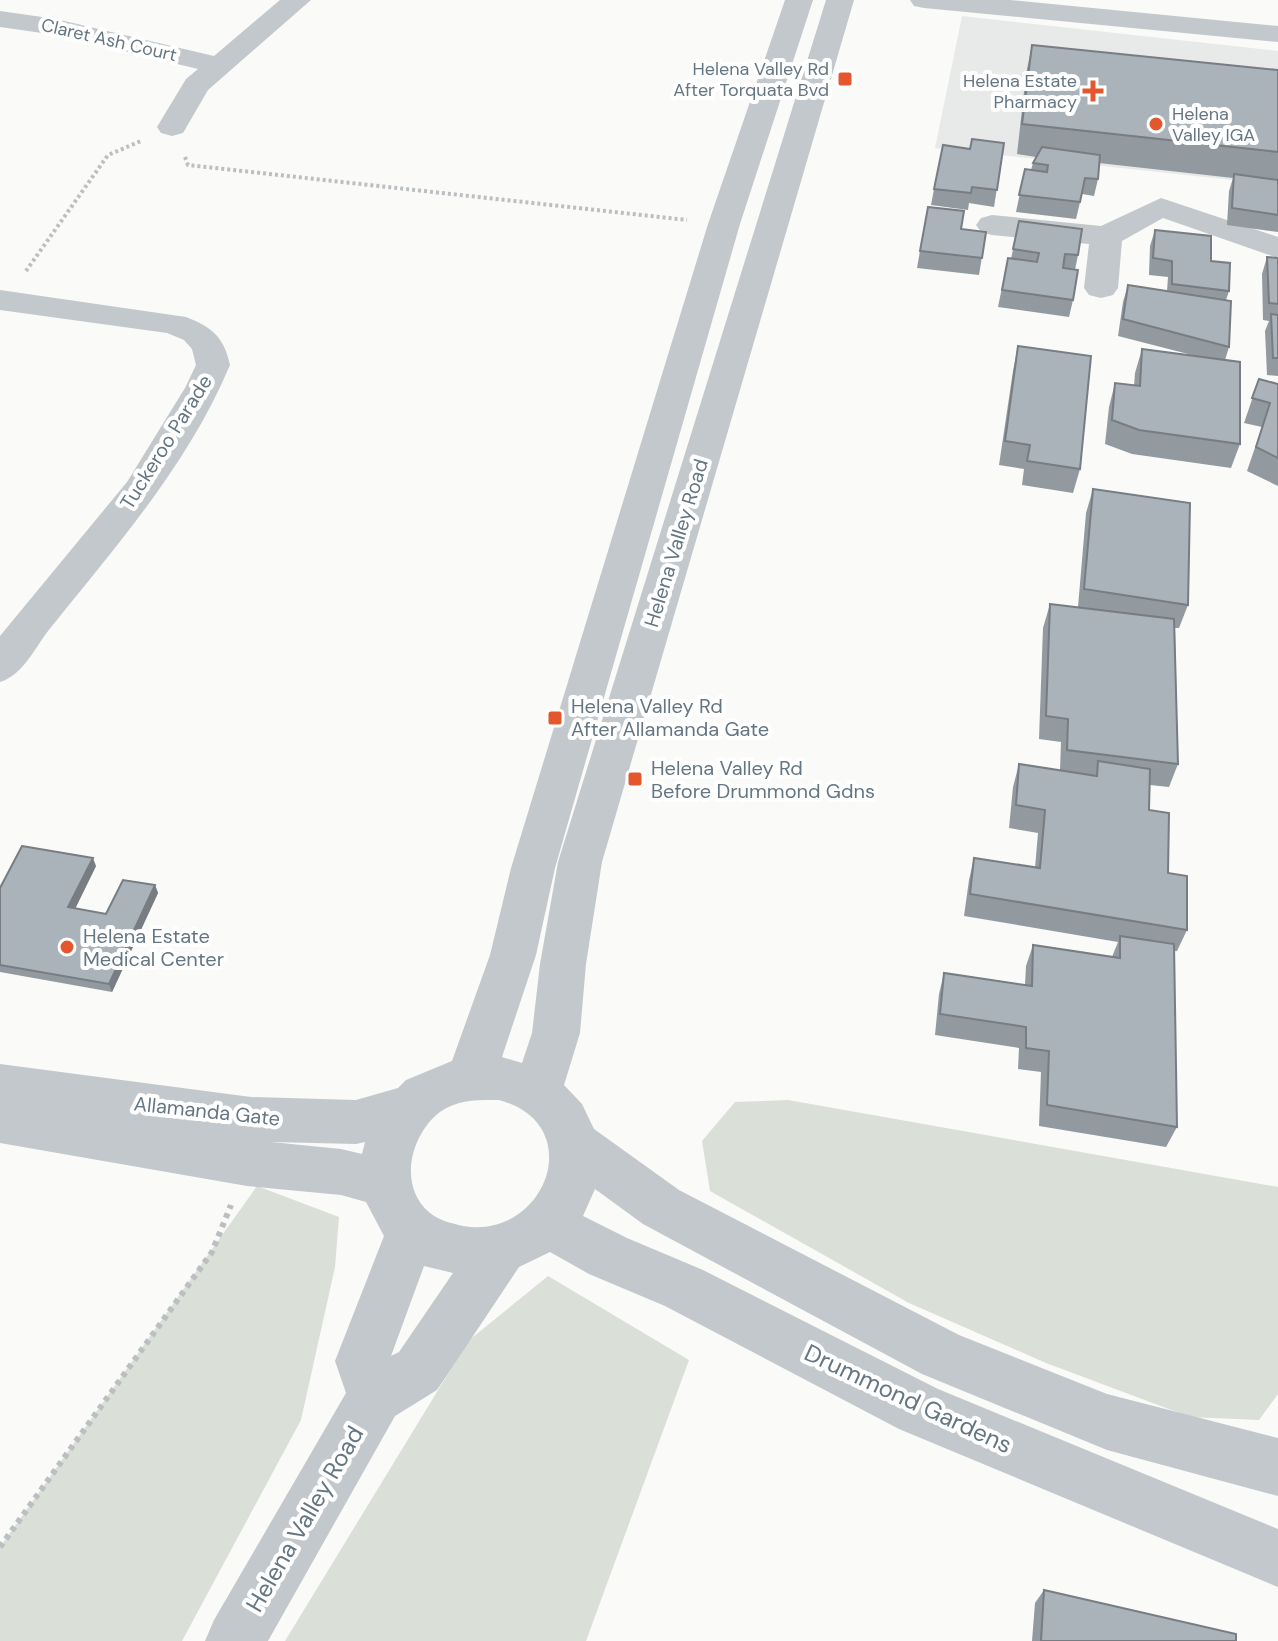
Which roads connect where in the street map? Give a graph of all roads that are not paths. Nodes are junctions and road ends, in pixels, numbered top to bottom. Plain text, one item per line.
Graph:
1 (297, 0) edge
2 (799, 0) edge
3 (840, 0) edge
4 (924, 0) edge
5 (1095, 0) edge
6 (1278, 18) edge
7 (0, 19) edge
8 (1278, 34) edge
9 (217, 65) junction
10 (172, 127) road end
11 (992, 225) dead end
12 (1106, 236) junction
13 (1278, 248) edge
14 (1101, 288) dead end
15 (2, 300) edge
16 (0, 667) edge
17 (470, 1079) junction
18 (0, 1086) edge
19 (537, 1092) junction
20 (412, 1106) junction
21 (0, 1121) edge
22 (574, 1144) junction
23 (385, 1183) junction
24 (412, 1233) junction
25 (524, 1236) junction
26 (941, 1355) junction
27 (375, 1396) junction
28 (919, 1409) junction
29 (1278, 1467) edge
30 (1278, 1558) edge
31 (235, 1641) edge

1 - 9 street
2 - 17 street, Helena Valley Road
3 - 19 street, Helena Valley Road
4 - 8 street
5 - 6 street
7 - 9 street, Claret Ash Court
9 - 10 street
11 - 12 street
12 - 13 street
12 - 14 street
15 - 16 street, Tuckeroo Parade
17 - 19 street
17 - 20 street
18 - 20 street, Allamanda Gate
19 - 22 street
20 - 23 street
21 - 23 street, Allamanda Gate
22 - 25 street
22 - 26 street
23 - 24 street
24 - 25 street
24 - 27 street
25 - 27 street
25 - 28 street, Drummond Gardens
26 - 28 street
26 - 29 street
27 - 31 street, Helena Valley Road
28 - 30 street, Drummond Gardens

